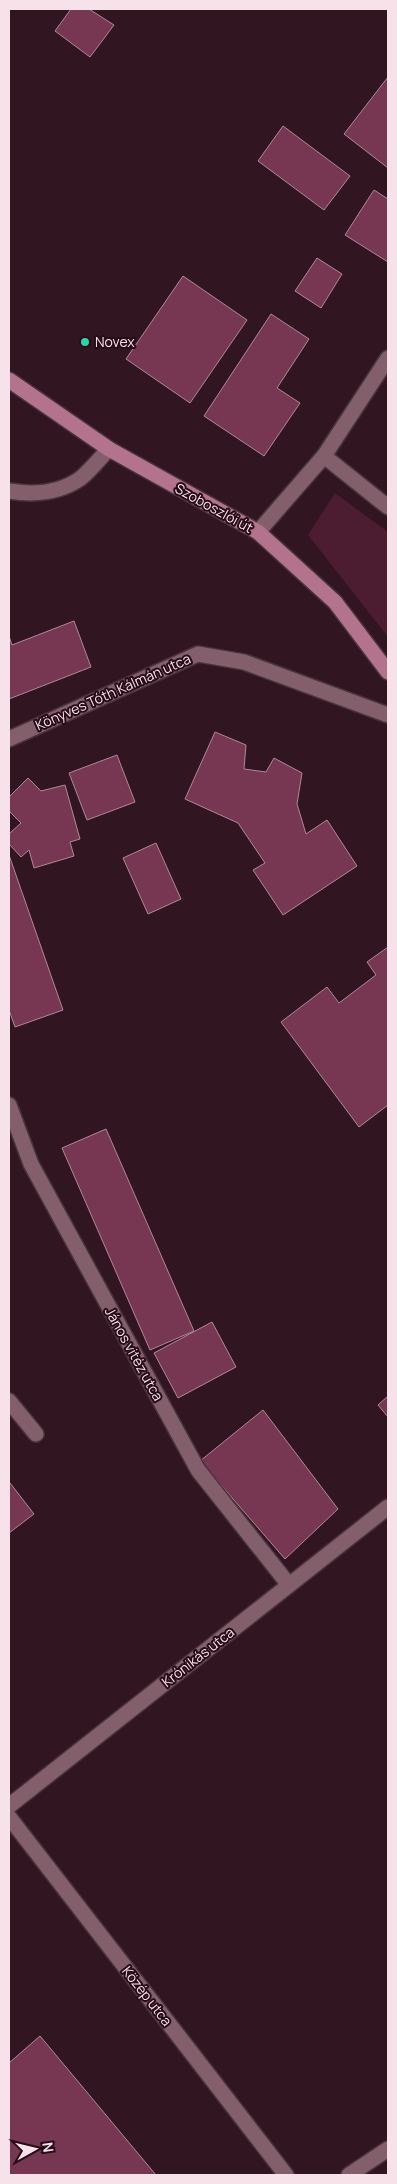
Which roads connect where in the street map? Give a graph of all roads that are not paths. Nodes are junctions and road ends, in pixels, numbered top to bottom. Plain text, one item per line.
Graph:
1 (388, 358) edge
2 (9, 380) edge
3 (109, 448) junction
4 (324, 456) junction
5 (9, 491) edge
6 (388, 507) edge
7 (258, 532) junction
8 (388, 672) edge
9 (388, 715) edge
10 (9, 739) edge
11 (9, 1105) edge
12 (9, 1401) edge
13 (36, 1434) dead end
14 (388, 1507) edge
15 (289, 1585) junction
16 (9, 1806) edge
17 (9, 1817) edge
18 (388, 2149) edge
19 (286, 2175) edge
20 (349, 2175) edge

1 - 4 street
2 - 3 main road, Szoboszlói út
3 - 5 street
3 - 7 main road, Szoboszlói út
4 - 6 street
4 - 7 street
7 - 8 main road, Szoboszlói út
9 - 10 street, Könyves Tóth Kálmán utca
11 - 15 street, János vitéz utca
12 - 13 street
14 - 15 street, Krónikás utca
15 - 16 street, Krónikás utca
17 - 19 street, Közép utca
18 - 20 street

